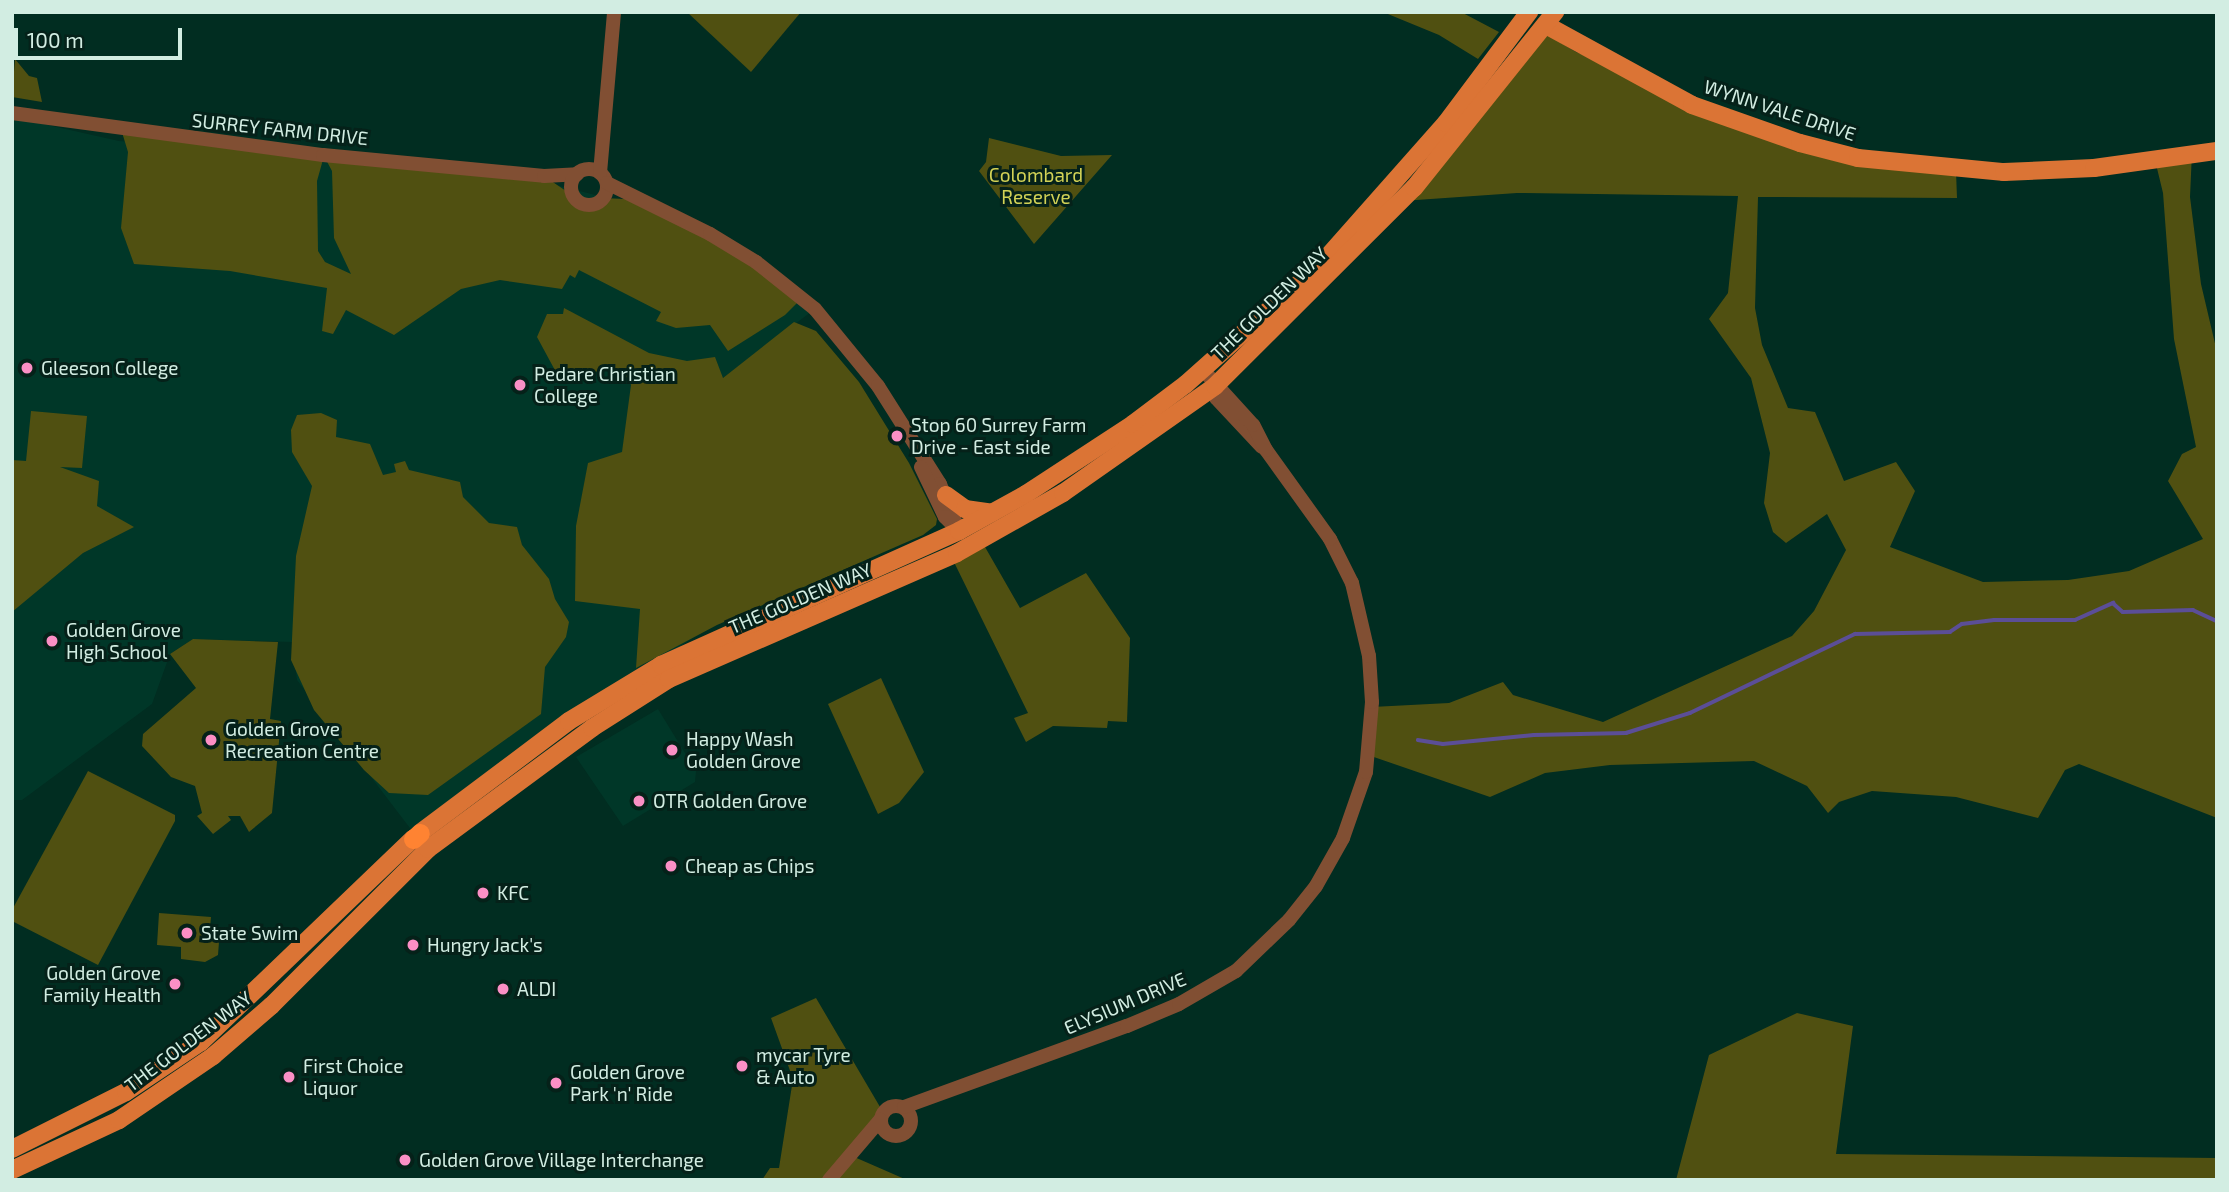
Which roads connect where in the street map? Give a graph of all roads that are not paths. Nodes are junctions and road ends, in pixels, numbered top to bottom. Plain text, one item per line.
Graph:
1 (614, 12) edge
2 (1529, 12) edge
3 (1547, 17) edge
4 (1516, 33) junction
5 (12, 113) edge
6 (2217, 137) edge
7 (601, 139) junction
8 (2217, 150) edge
9 (2186, 153) junction
10 (581, 172) junction
11 (544, 176) junction
12 (604, 178) junction
13 (572, 193) junction
14 (603, 198) junction
15 (646, 204) junction
16 (1203, 370) junction
17 (1215, 386) junction
18 (914, 446) junction
19 (946, 495) junction
20 (995, 521) junction
21 (959, 531) junction
22 (957, 553) junction
23 (334, 915) junction
24 (348, 928) junction
25 (201, 1042) junction
26 (127, 1092) junction
27 (140, 1108) junction
28 (908, 1112) junction
29 (880, 1121) junction
30 (890, 1135) junction
31 (12, 1149) edge
32 (851, 1156) junction
33 (12, 1170) edge
34 (829, 1180) edge

1 - 7 street
2 - 4 main road, THE GOLDEN WAY
3 - 4 main road
3 - 9 main road, WYNN VALE DRIVE
3 - 17 main road, THE GOLDEN WAY
4 - 16 main road, THE GOLDEN WAY
5 - 11 street, SURREY FARM DRIVE
6 - 9 main road, WYNN VALE DRIVE
7 - 10 street
7 - 12 street
8 - 9 main road, WYNN VALE DRIVE
10 - 11 street, SURREY FARM DRIVE
10 - 12 street, SURREY FARM DRIVE
10 - 13 street
11 - 13 street, SURREY FARM DRIVE
12 - 14 street
12 - 15 street
13 - 14 street
14 - 15 street
15 - 18 street
16 - 17 street, ELYSIUM DRIVE
16 - 20 main road, THE GOLDEN WAY
17 - 20 main road, THE GOLDEN WAY
17 - 28 street, ELYSIUM DRIVE
18 - 19 street
18 - 21 street
19 - 20 main road
19 - 21 street
20 - 21 main road
20 - 22 main road, THE GOLDEN WAY
21 - 22 main road
21 - 23 main road, THE GOLDEN WAY
22 - 24 main road, THE GOLDEN WAY
23 - 24 main road
23 - 25 main road, THE GOLDEN WAY
24 - 25 main road
24 - 27 main road, THE GOLDEN WAY
25 - 26 main road, THE GOLDEN WAY
26 - 27 main road
26 - 31 main road, THE GOLDEN WAY
27 - 33 main road, THE GOLDEN WAY
28 - 29 street
28 - 30 street
29 - 30 street
29 - 32 street
30 - 32 street
32 - 34 street

